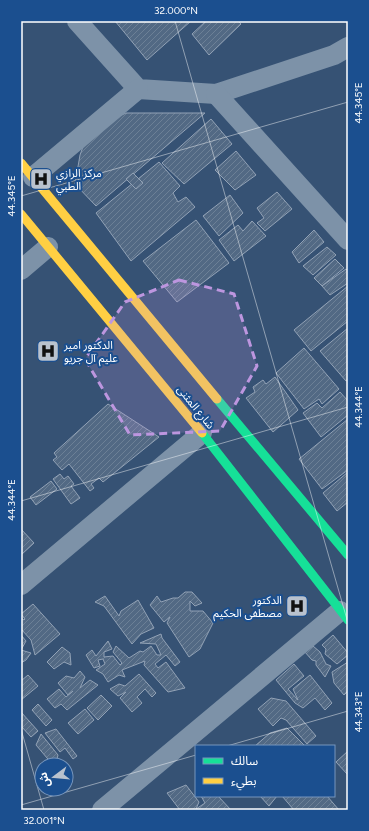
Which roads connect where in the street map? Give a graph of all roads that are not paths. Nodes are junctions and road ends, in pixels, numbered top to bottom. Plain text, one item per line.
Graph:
1 (77, 21) edge
2 (348, 47) edge
3 (138, 89) junction
4 (216, 94) junction
5 (27, 170) edge
6 (21, 214) edge
7 (348, 240) edge
8 (48, 247) junction
9 (21, 270) edge
10 (202, 433) junction
11 (348, 555) edge
12 (21, 584) edge
13 (344, 615) edge
14 (102, 810) edge

1 - 3 street
2 - 4 street
3 - 4 street
3 - 5 street
4 - 7 street
5 - 11 main road, شارع المثنى
6 - 8 main road, شارع المثنى
8 - 9 street
8 - 10 main road, شارع المثنى
10 - 12 street
10 - 13 main road, شارع المثنى
13 - 14 street

